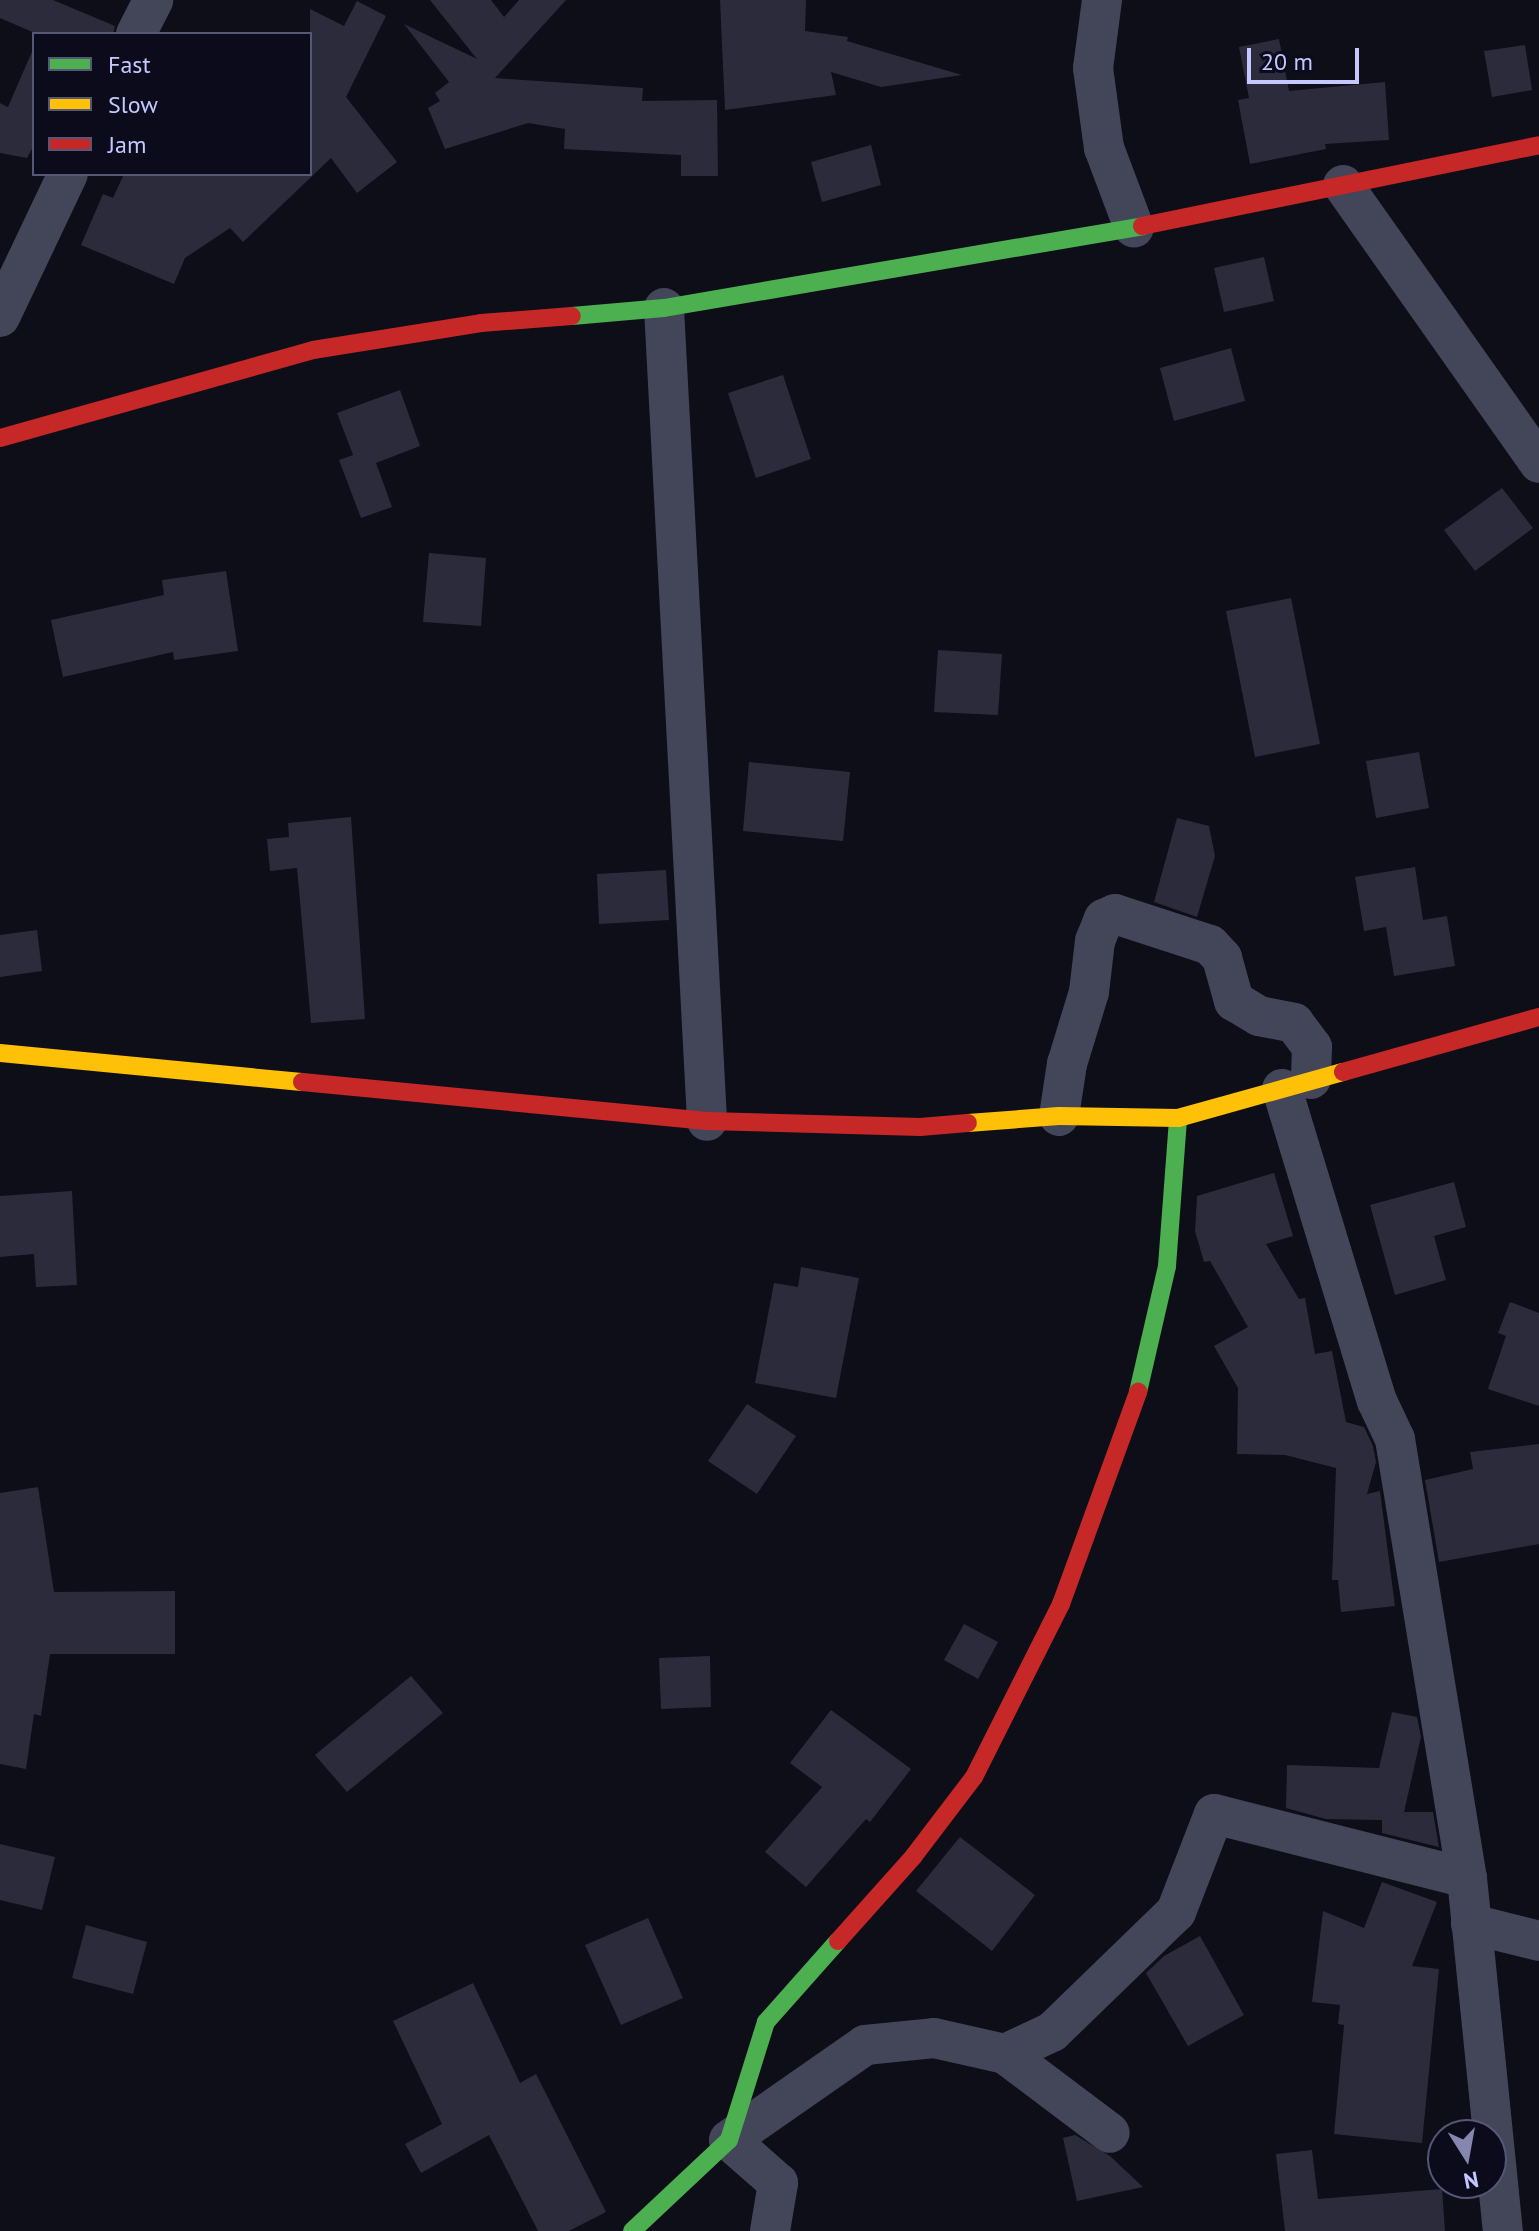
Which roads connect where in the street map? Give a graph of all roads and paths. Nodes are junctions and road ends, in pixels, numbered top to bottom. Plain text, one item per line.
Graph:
1 (153, 0) edge
2 (1095, 4) edge
3 (137, 32) edge
4 (1539, 145) edge
5 (67, 176) edge
6 (1343, 185) junction
7 (1134, 228) junction
8 (664, 308) junction
9 (0, 317) edge
10 (0, 438) edge
11 (1539, 463) edge
12 (1539, 1017) edge
13 (0, 1053) edge
14 (1297, 1084) junction
15 (1059, 1116) junction
16 (1178, 1118) junction
17 (707, 1121) junction
18 (1467, 1878) junction
19 (1471, 1924) junction
20 (1539, 1941) edge
21 (1005, 2054) junction
22 (1110, 2133) dead end
23 (729, 2140) junction
24 (632, 2231) edge
25 (770, 2231) edge
26 (1503, 2231) edge

1 - 3 street
2 - 7 street
4 - 6 street
5 - 9 street
6 - 7 street
6 - 11 street
7 - 8 street
8 - 10 street
8 - 17 street
12 - 14 street
13 - 17 street
14 - 15 street
14 - 16 street
14 - 18 street
15 - 16 street
15 - 17 street
16 - 23 street
18 - 19 street
18 - 21 street
19 - 20 street
19 - 26 street
21 - 22 street
21 - 23 street
23 - 24 street
23 - 25 street

